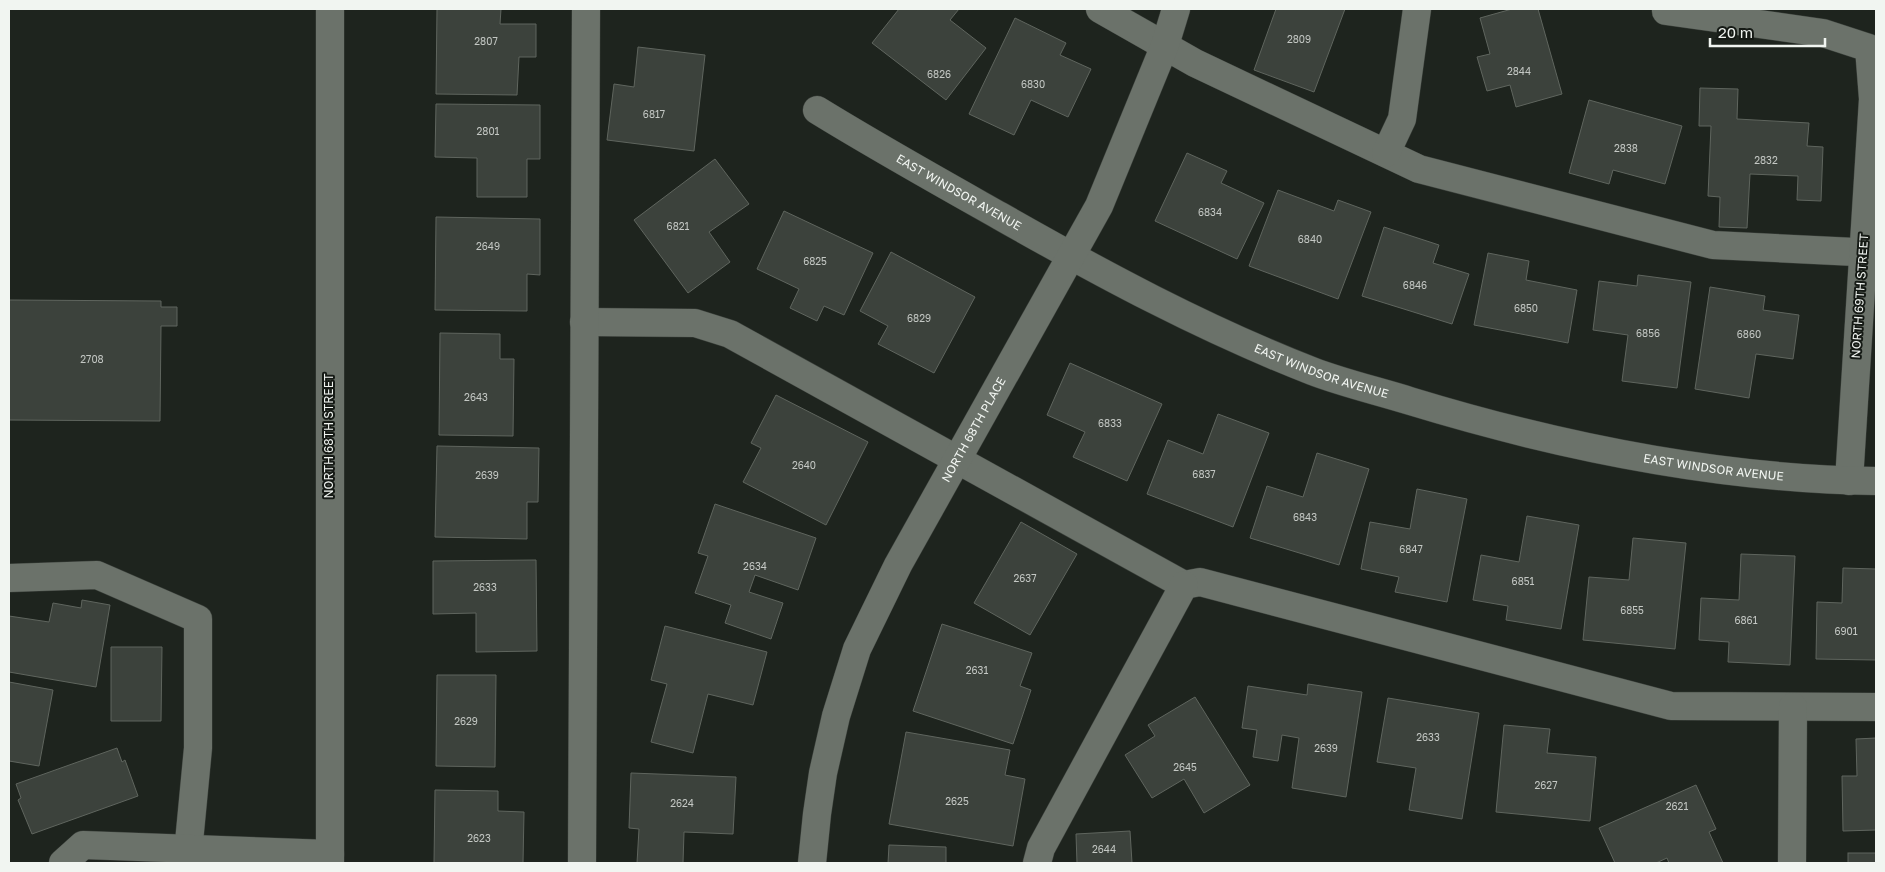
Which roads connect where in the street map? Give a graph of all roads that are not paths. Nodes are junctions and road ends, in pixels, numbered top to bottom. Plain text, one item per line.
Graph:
1 (330, 9) edge
2 (586, 9) edge
3 (1100, 9) edge
4 (1176, 9) edge
5 (1417, 9) edge
6 (1666, 12) dead end
7 (1165, 45) junction
8 (817, 110) dead end
9 (1386, 153) junction
10 (1870, 253) edge
11 (1070, 257) junction
12 (584, 322) junction
13 (957, 460) junction
14 (1849, 481) junction
15 (1876, 481) edge
16 (9, 578) edge
17 (1184, 586) junction
18 (1793, 707) junction
19 (1876, 707) edge
20 (188, 856) edge
21 (330, 859) edge
22 (64, 863) edge
23 (582, 863) edge
24 (812, 863) edge
25 (1037, 863) edge
26 (1792, 863) edge

1 - 21 street, NORTH 68TH STREET
2 - 12 street
3 - 7 street
4 - 7 street, NORTH 68TH PLACE
5 - 9 street
6 - 10 street, NORTH 69TH STREET
7 - 9 street
7 - 11 street, NORTH 68TH PLACE
8 - 11 street, EAST WINDSOR AVENUE
9 - 10 street
10 - 14 street, NORTH 69TH STREET
11 - 13 street, NORTH 68TH PLACE
11 - 14 street, EAST WINDSOR AVENUE
12 - 13 street
12 - 23 street
13 - 17 street
13 - 24 street, NORTH 68TH PLACE
14 - 15 street, EAST WINDSOR AVENUE
16 - 20 street
17 - 18 street
17 - 25 street
18 - 19 street
18 - 26 street
20 - 21 street
20 - 22 street

